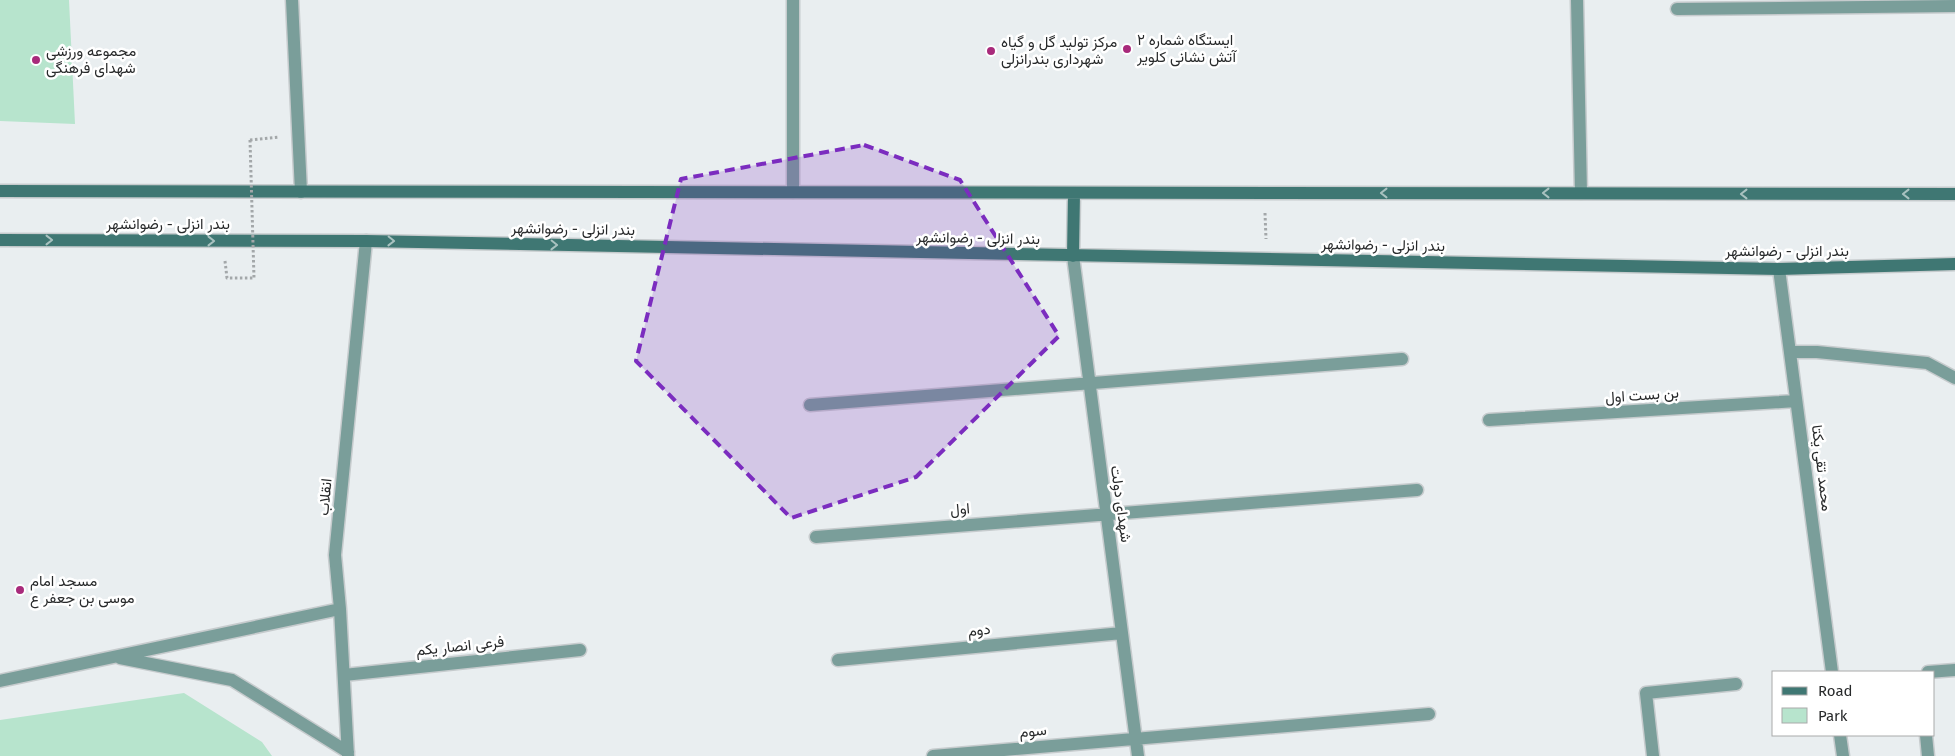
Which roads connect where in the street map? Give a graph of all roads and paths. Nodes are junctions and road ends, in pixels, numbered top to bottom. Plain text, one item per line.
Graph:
1 (292, 0) edge
2 (793, 0) edge
3 (1577, 0) edge
4 (1955, 6) edge
5 (1677, 9) dead end
6 (280, 136) dead end
7 (0, 191) edge
8 (301, 192) junction
9 (793, 192) junction
10 (1074, 193) junction
11 (1265, 193) junction
12 (1580, 193) junction
13 (1955, 194) edge
14 (0, 240) edge
15 (366, 241) junction
16 (1072, 256) junction
17 (1266, 260) junction
18 (1955, 264) edge
19 (1779, 269) junction
20 (227, 278) dead end
21 (1790, 352) junction
22 (1402, 359) dead end
23 (1955, 378) edge
24 (1089, 384) junction
25 (1796, 401) junction
26 (810, 405) dead end
27 (1490, 420) dead end
28 (1417, 490) dead end
29 (1106, 513) junction
30 (816, 537) dead end
31 (340, 609) junction
32 (1122, 633) junction
33 (580, 650) dead end
34 (115, 656) junction
35 (838, 660) dead end
36 (1955, 670) edge
37 (1832, 671) edge
38 (1935, 671) edge
39 (344, 675) junction
40 (0, 681) edge
41 (1736, 684) dead end
42 (1429, 714) dead end
43 (1840, 736) edge
44 (1926, 736) edge
45 (1136, 738) junction
46 (348, 754) edge
47 (932, 756) edge
48 (1138, 756) edge
49 (1653, 756) edge
50 (1843, 756) edge
51 (1928, 756) edge

1 - 8 street
2 - 9 street
3 - 12 street
4 - 5 street
6 - 20 path, bridge
7 - 8 main road
8 - 9 main road
9 - 10 main road
10 - 11 main road
10 - 16 main road
12 -> 11 main road
11 - 17 path
13 -> 12 main road
14 -> 15 main road, بندر انزلی - رضوانشهر
15 -> 16 main road, بندر انزلی - رضوانشهر
15 - 31 street, انقلاب
16 - 17 main road, بندر انزلی - رضوانشهر
16 - 24 street, شهدای دولت
17 - 19 main road, بندر انزلی - رضوانشهر
18 - 19 main road, بندر انزلی - رضوانشهر
19 - 21 street, محمد تقی یکتا
21 - 23 street
21 - 25 street, محمد تقی یکتا
22 - 24 street
24 - 26 street
24 - 29 street, شهدای دولت
25 - 27 street, بن بست اول
25 - 37 street, محمد تقی یکتا
28 - 29 street, اول
29 - 30 street, اول
29 - 32 street, شهدای دولت
31 - 34 street
31 - 39 street, انقلاب
32 - 35 street, دوم
32 - 45 street, شهدای دولت
33 - 39 street, فرعی انصار یکم
34 - 40 street
34 - 46 street
36 - 38 street
39 - 46 street, انقلاب
41 - 49 street
42 - 45 street, سوم
43 - 50 street
44 - 51 street
45 - 47 street, سوم
45 - 48 street, شهدای دولت

